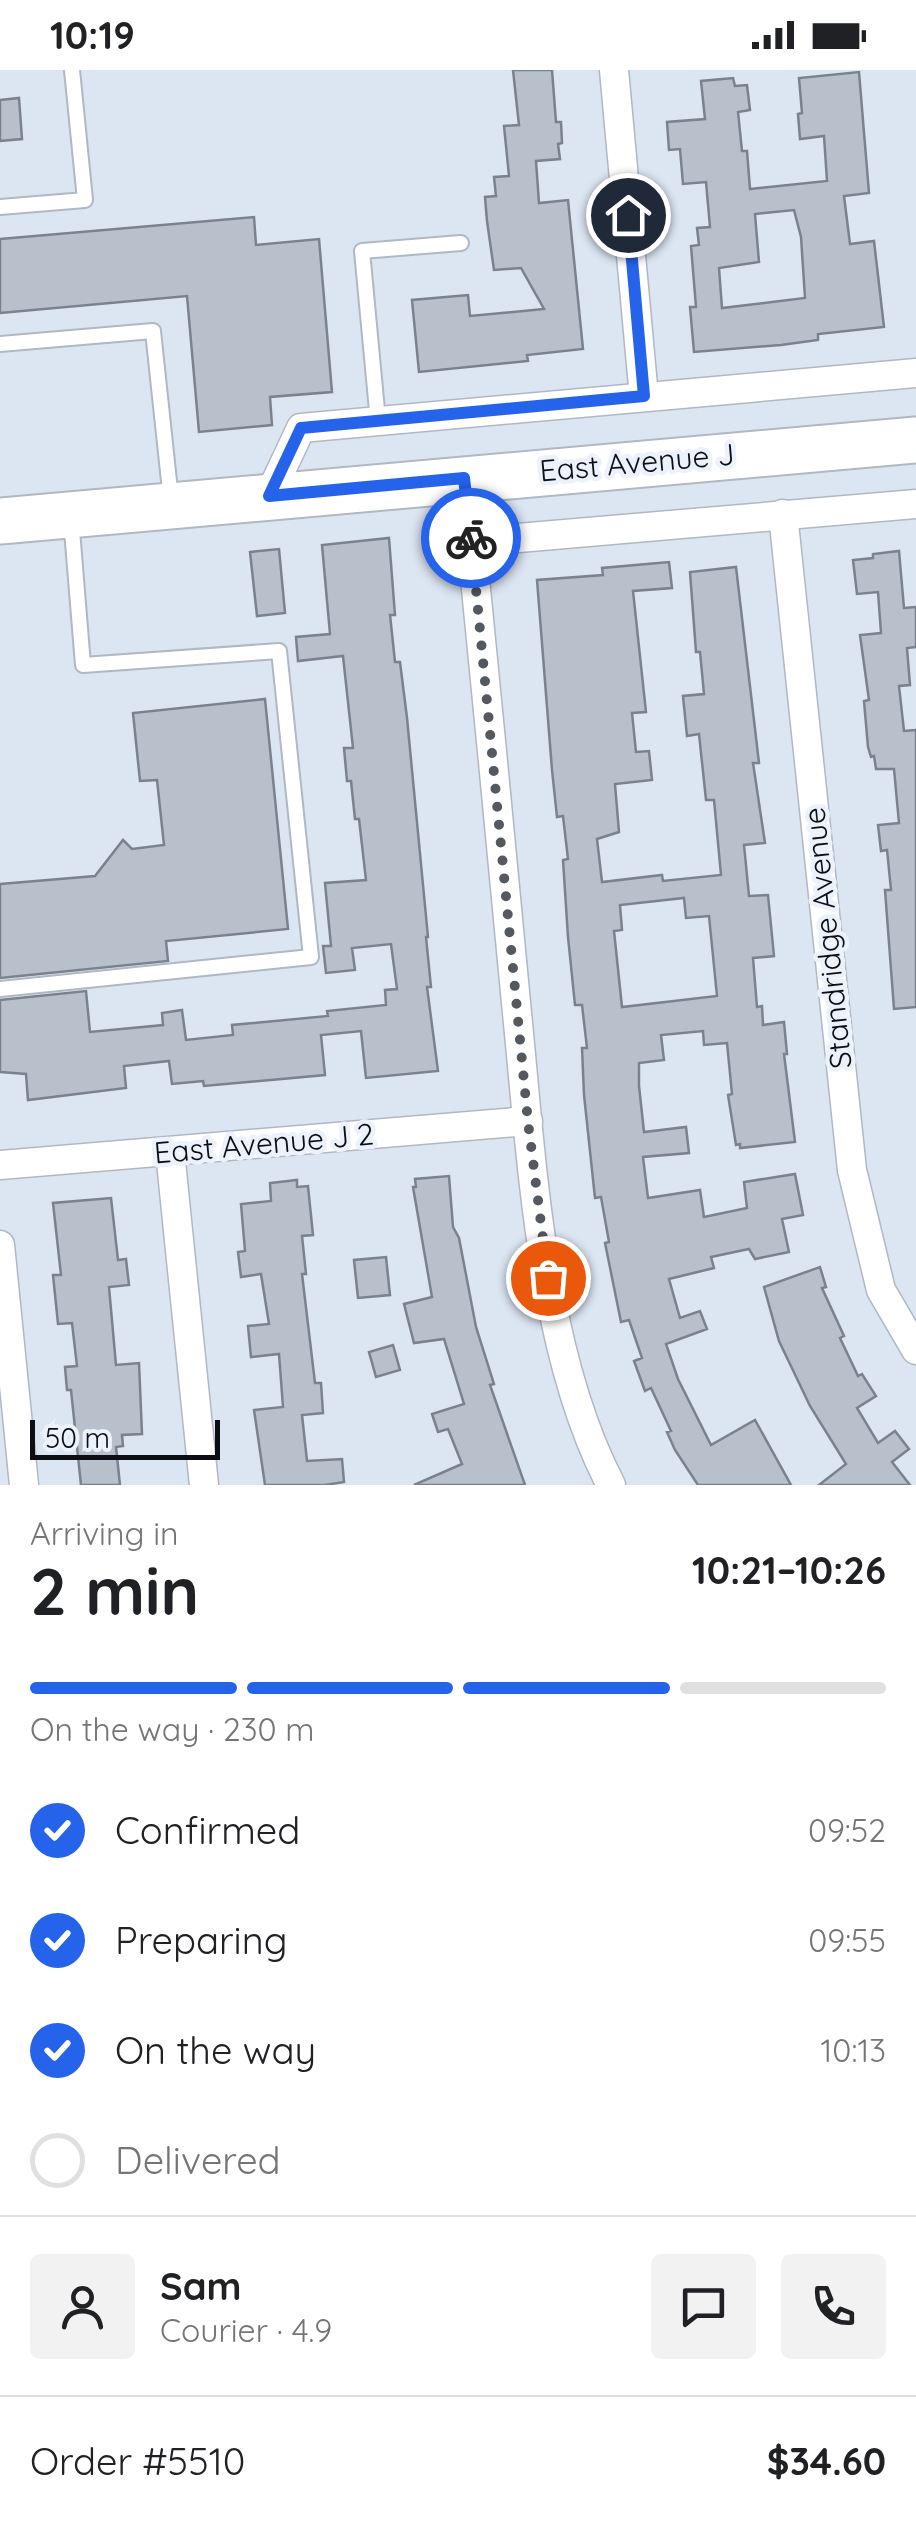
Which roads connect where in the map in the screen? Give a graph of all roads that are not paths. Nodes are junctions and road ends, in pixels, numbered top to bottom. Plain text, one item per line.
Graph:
1 (72, 70) edge
2 (614, 70) edge
3 (0, 207) edge
4 (461, 243) dead end
5 (0, 344) edge
6 (916, 373) edge
7 (644, 396) junction
8 (378, 421) junction
9 (916, 440) edge
10 (464, 478) junction
11 (269, 496) junction
12 (916, 504) edge
13 (172, 505) junction
14 (70, 514) junction
15 (783, 514) junction
16 (0, 521) edge
17 (471, 542) junction
18 (0, 989) edge
19 (528, 1122) junction
20 (170, 1152) junction
21 (0, 1165) edge
22 (0, 1244) edge
23 (916, 1350) edge
24 (8, 1400) edge
25 (24, 1485) edge
26 (204, 1485) edge
27 (611, 1485) edge

1 - 3 lane
2 - 7 street
4 - 8 lane
5 - 13 lane
6 - 7 street
7 - 8 street
8 - 11 street
9 - 10 main road, East Avenue J
10 - 11 main road, East Avenue J
10 - 17 street
11 - 13 main road, East Avenue J
12 - 15 street
13 - 14 main road, East Avenue J
14 - 16 main road, East Avenue J
14 - 18 lane
15 - 17 street
15 - 23 street, Standridge Avenue
17 - 19 street
19 - 20 street, East Avenue J 2
19 - 27 street
20 - 21 street, East Avenue J 2
20 - 26 street
22 - 24 street
24 - 25 street

